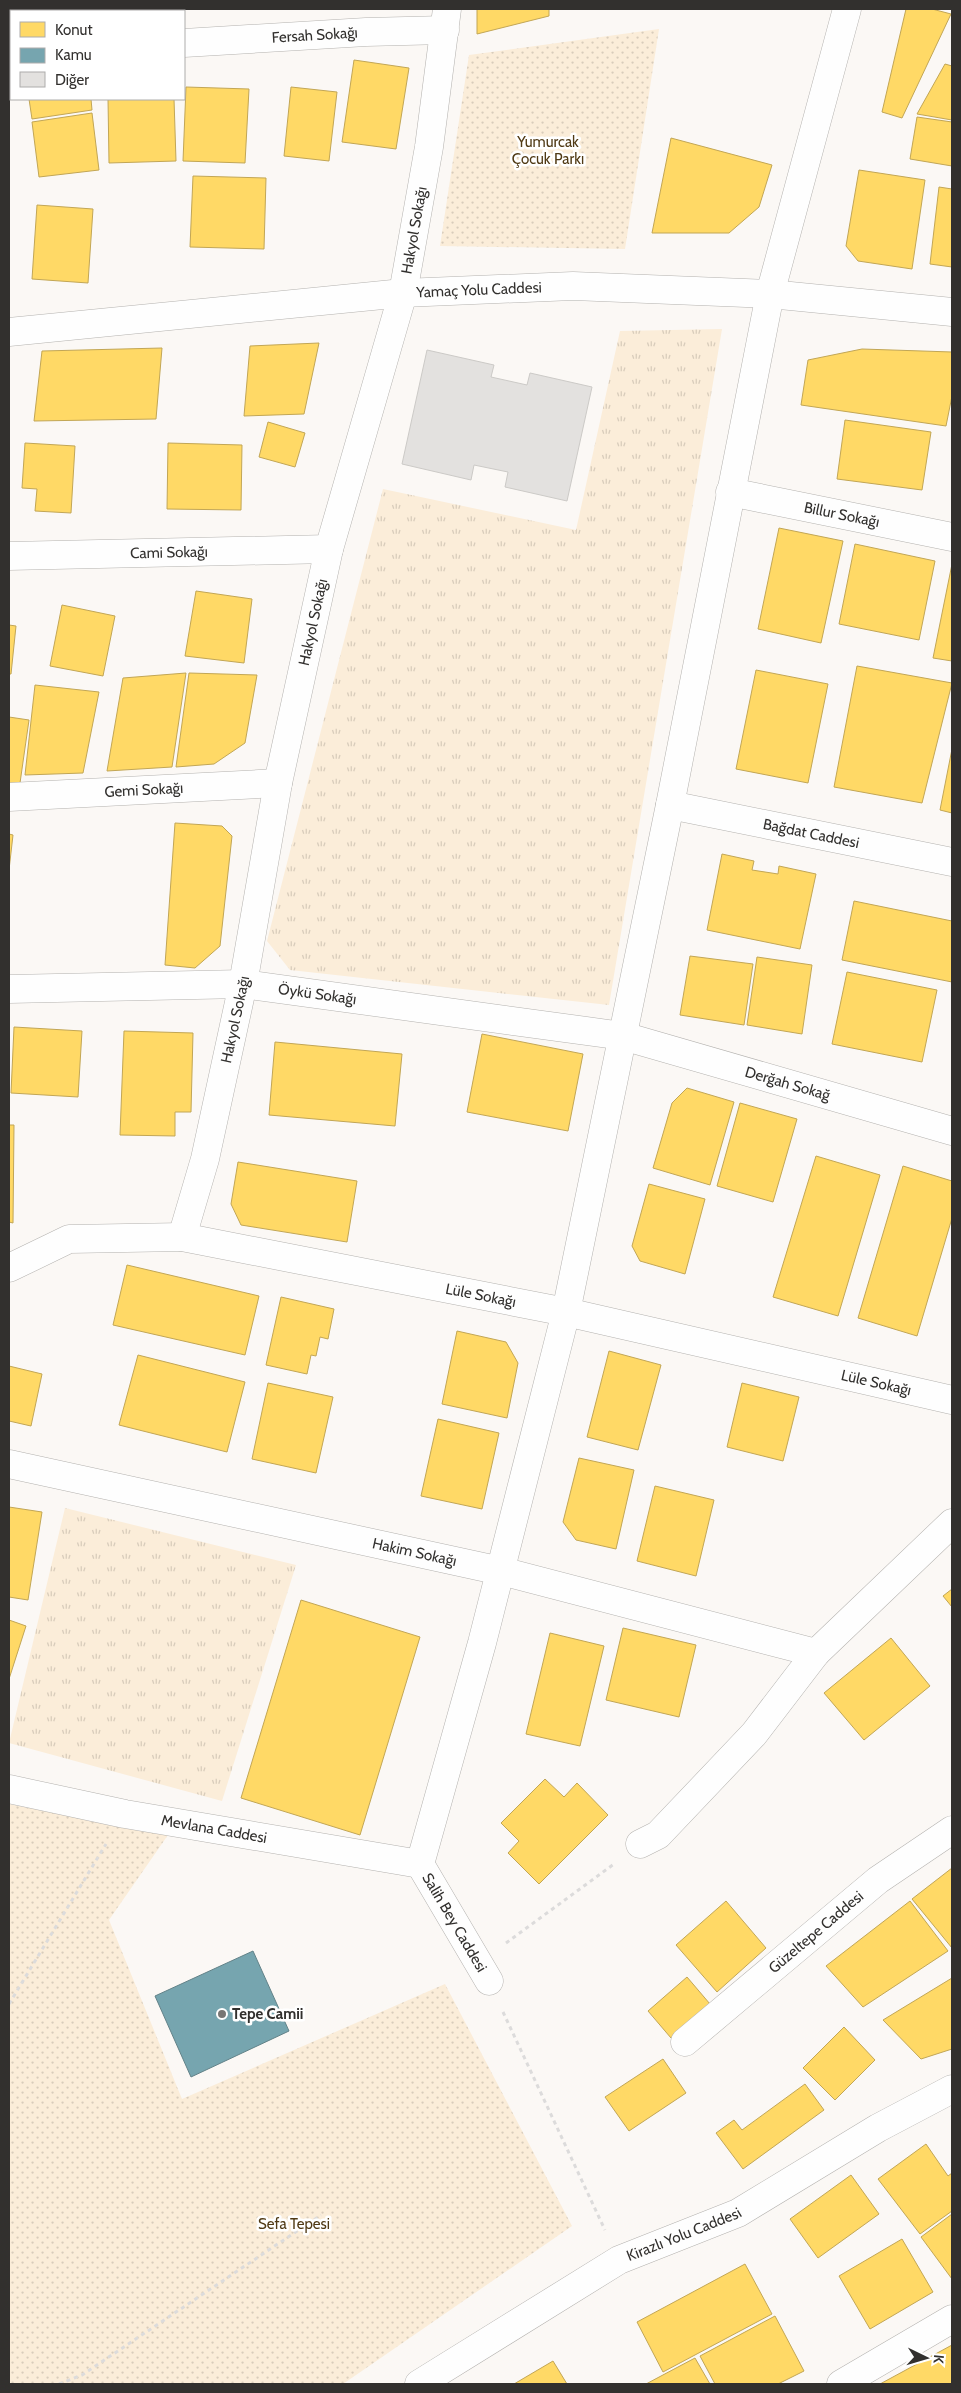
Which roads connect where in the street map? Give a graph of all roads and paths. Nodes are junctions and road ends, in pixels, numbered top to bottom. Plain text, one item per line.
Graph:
1 (847, 9) edge
2 (446, 19) edge
3 (185, 43) edge
4 (403, 293) junction
5 (770, 294) junction
6 (952, 312) edge
7 (9, 332) edge
8 (730, 492) junction
9 (952, 537) edge
10 (329, 549) junction
11 (9, 556) edge
12 (278, 783) junction
13 (9, 797) edge
14 (670, 805) junction
15 (952, 862) edge
16 (243, 984) junction
17 (9, 989) edge
18 (623, 1036) junction
19 (952, 1131) edge
20 (182, 1237) junction
21 (9, 1268) edge
22 (566, 1312) junction
23 (952, 1400) edge
24 (9, 1464) edge
25 (952, 1523) edge
26 (501, 1571) junction
27 (816, 1653) junction
28 (9, 1789) edge
29 (125, 1814) junction
30 (952, 1830) edge
31 (640, 1844) joint
32 (420, 1864) junction
33 (484, 1972) junction
34 (9, 2004) edge
35 (685, 2042) dead end
36 (947, 2099) edge
37 (321, 2215) dead end
38 (619, 2260) junction
39 (952, 2319) edge
40 (59, 2384) edge
41 (419, 2384) edge
42 (841, 2384) edge

1 - 5 street
2 - 3 street, Fersah Sokağı
2 - 4 street, Hakyol Sokağı
4 - 5 street, Yamaç Yolu Caddesi
4 - 7 street, Yamaç Yolu Caddesi
4 - 10 street, Hakyol Sokağı
5 - 6 street, Yamaç Yolu Caddesi
5 - 8 street
8 - 9 street, Billur Sokağı
8 - 14 street
10 - 11 street, Cami Sokağı
10 - 12 street, Hakyol Sokağı
12 - 13 street, Gemi Sokağı
12 - 16 street, Hakyol Sokağı
14 - 15 street, Bağdat Caddesi
14 - 18 street
16 - 17 street, Öykü Sokağı
16 - 18 street, Öykü Sokağı
16 - 20 street, Hakyol Sokağı
18 - 19 street, Derğah Sokağ
18 - 22 street
20 - 21 street, Lüle Sokağı
20 - 22 street, Lüle Sokağı
22 - 23 street, Lüle Sokağı
22 - 26 street
24 - 26 street, Hakim Sokağı
25 - 27 street
26 - 27 street, Hakim Sokağı
26 - 32 street
27 - 31 street
28 - 29 street, Mevlana Caddesi
29 - 32 street, Mevlana Caddesi
29 - 34 path
30 - 35 street, Güzeltepe Caddesi
31 - 33 path
32 - 33 street, Salih Bey Caddesi
33 - 38 path
36 - 38 street, Kirazlı Yolu Caddesi
37 - 40 path
38 - 41 street, Kirazlı Yolu Caddesi
39 - 42 street

